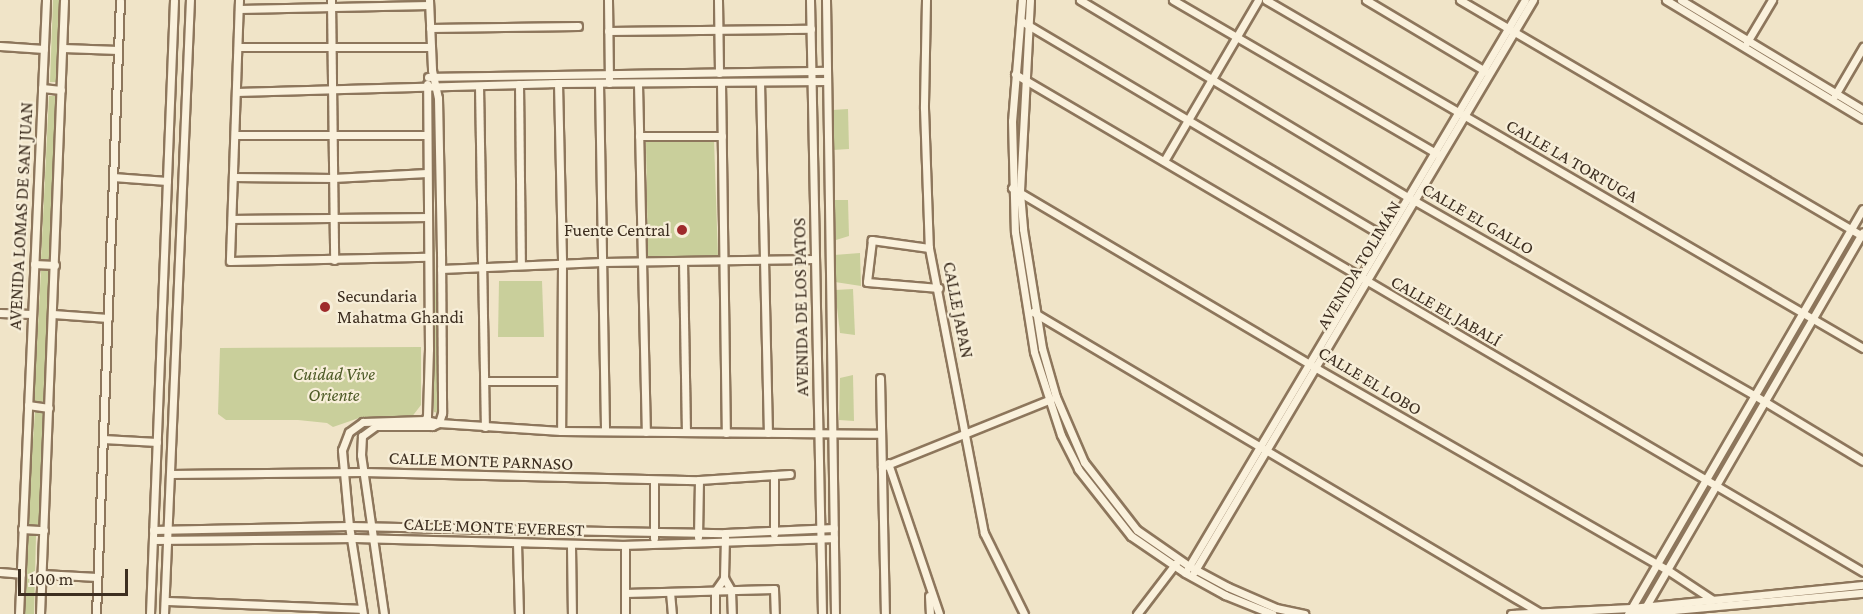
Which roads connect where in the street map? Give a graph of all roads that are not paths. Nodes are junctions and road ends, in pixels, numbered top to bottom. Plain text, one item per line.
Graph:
1 (46, 0) edge
2 (64, 0) edge
3 (120, 0) edge
4 (174, 0) edge
5 (190, 0) edge
6 (239, 0) edge
7 (608, 0) edge
8 (718, 0) edge
9 (810, 0) edge
10 (826, 0) edge
11 (926, 0) edge
12 (1022, 0) edge
13 (1030, 0) edge
14 (1080, 0) edge
15 (1173, 0) edge
16 (1258, 0) edge
17 (1266, 0) edge
18 (1366, 0) edge
19 (1460, 0) edge
20 (1525, 0) edge
21 (1533, 0) edge
22 (1666, 0) edge
23 (1681, 0) edge
24 (1772, 0) edge
25 (429, 3) edge
26 (331, 4) edge
27 (239, 9) junction
28 (1024, 23) junction
29 (578, 26) dead end
30 (430, 28) junction
31 (811, 29) junction
32 (718, 30) junction
33 (608, 31) junction
34 (1511, 31) junction
35 (1237, 37) junction
36 (1746, 43) junction
37 (0, 46) edge
38 (238, 47) junction
39 (331, 47) junction
40 (431, 47) junction
41 (1863, 47) edge
42 (63, 48) junction
43 (44, 49) junction
44 (118, 50) junction
45 (812, 71) junction
46 (827, 71) junction
47 (609, 72) junction
48 (1487, 72) junction
49 (719, 73) junction
50 (1014, 74) junction
51 (432, 75) junction
52 (1024, 79) junction
53 (1212, 79) junction
54 (827, 81) junction
55 (760, 82) junction
56 (812, 82) junction
57 (558, 83) junction
58 (609, 83) junction
59 (721, 83) junction
60 (519, 84) junction
61 (599, 84) junction
62 (638, 84) junction
63 (478, 86) junction
64 (426, 87) junction
65 (436, 87) junction
66 (42, 88) junction
67 (61, 90) junction
68 (332, 91) junction
69 (236, 92) junction
70 (1836, 92) junction
71 (1832, 99) junction
72 (1863, 110) edge
73 (1461, 115) junction
74 (1863, 119) edge
75 (1188, 120) junction
76 (235, 135) junction
77 (332, 135) junction
78 (427, 135) junction
79 (639, 136) junction
80 (722, 136) junction
81 (1439, 154) junction
82 (1164, 161) junction
83 (427, 173) junction
84 (113, 177) junction
85 (233, 177) junction
86 (333, 178) junction
87 (167, 181) junction
88 (1012, 188) junction
89 (1020, 193) junction
90 (1412, 199) junction
91 (1863, 208) edge
92 (427, 217) junction
93 (333, 218) junction
94 (232, 219) junction
95 (1851, 229) junction
96 (1862, 235) edge
97 (1388, 239) junction
98 (165, 240) junction
99 (180, 241) junction
100 (930, 248) junction
101 (428, 257) junction
102 (815, 259) junction
103 (334, 260) junction
104 (642, 261) junction
105 (683, 261) junction
106 (764, 261) junction
107 (602, 262) junction
108 (723, 262) junction
109 (562, 263) junction
110 (34, 264) junction
111 (55, 265) junction
112 (521, 265) junction
113 (484, 268) junction
114 (441, 269) junction
115 (1364, 279) junction
116 (939, 288) junction
117 (1025, 309) junction
118 (0, 312) edge
119 (1803, 312) junction
120 (1034, 313) junction
121 (32, 314) junction
122 (53, 314) junction
123 (1812, 317) junction
124 (108, 318) junction
125 (1863, 348) edge
126 (429, 349) junction
127 (442, 349) junction
128 (1313, 365) junction
129 (880, 378) dead end
130 (485, 381) junction
131 (561, 381) junction
132 (159, 389) junction
133 (174, 390) junction
134 (1754, 395) junction
135 (1056, 397) junction
136 (1048, 401) junction
137 (1763, 401) junction
138 (28, 405) junction
139 (49, 408) junction
140 (425, 420) junction
141 (439, 423) junction
142 (485, 427) junction
143 (561, 431) junction
144 (605, 431) junction
145 (646, 432) junction
146 (686, 432) junction
147 (726, 432) junction
148 (768, 433) junction
149 (818, 433) junction
150 (832, 433) junction
151 (880, 434) junction
152 (967, 434) junction
153 (103, 439) junction
154 (157, 442) junction
155 (1262, 450) junction
156 (1863, 461) edge
157 (885, 466) junction
158 (361, 472) junction
159 (345, 473) junction
160 (170, 474) junction
161 (790, 474) dead end
162 (774, 476) junction
163 (654, 480) junction
164 (699, 480) junction
165 (1706, 480) junction
166 (1714, 486) junction
167 (1107, 493) junction
168 (1100, 499) junction
169 (352, 526) junction
170 (368, 527) junction
171 (264, 528) junction
172 (834, 528) junction
173 (22, 529) junction
174 (482, 529) junction
175 (820, 529) junction
176 (44, 530) junction
177 (153, 530) junction
178 (168, 531) junction
179 (601, 533) junction
180 (654, 533) junction
181 (698, 533) junction
182 (725, 533) junction
183 (775, 536) junction
184 (353, 538) junction
185 (820, 538) junction
186 (834, 538) junction
187 (264, 539) junction
188 (370, 539) junction
189 (153, 540) junction
190 (168, 541) junction
191 (482, 541) junction
192 (699, 542) junction
193 (725, 542) junction
194 (517, 543) junction
195 (654, 544) junction
196 (601, 545) junction
197 (625, 545) junction
198 (571, 546) junction
199 (1177, 562) junction
200 (1656, 564) junction
201 (1666, 569) junction
202 (1190, 571) junction
203 (0, 572) edge
204 (1863, 572) edge
205 (21, 574) junction
206 (42, 574) junction
207 (97, 577) junction
208 (724, 578) junction
209 (1863, 585) edge
210 (731, 590) junction
211 (715, 591) junction
212 (929, 591) junction
213 (670, 592) junction
214 (625, 593) junction
215 (1863, 593) edge
216 (1233, 594) junction
217 (1713, 600) junction
218 (165, 601) junction
219 (1643, 610) edge
220 (362, 612) edge
221 (1630, 612) edge
222 (1541, 613) edge
223 (19, 614) edge
224 (40, 614) edge
225 (96, 614) edge
226 (150, 614) edge
227 (164, 614) edge
228 (384, 614) edge
229 (519, 614) edge
230 (572, 614) edge
231 (625, 614) edge
232 (672, 614) edge
233 (715, 614) edge
234 (732, 614) edge
235 (775, 614) edge
236 (822, 614) edge
237 (835, 614) edge
238 (885, 614) edge
239 (930, 614) edge
240 (939, 614) edge
241 (1024, 614) edge
242 (1137, 614) edge
243 (1272, 614) edge
244 (1304, 614) edge
245 (1511, 614) edge

1 - 43 street, AVENIDA LOMAS DE SAN JUAN
2 - 42 street, AVENIDA LOMAS DE SAN JUAN
3 - 44 street
4 - 87 street
5 - 99 street
6 - 27 street
7 - 33 street
8 - 32 street
9 - 31 street, AVENIDA DE LOS PATOS
10 - 46 street, AVENIDA DE LOS PATOS
11 - 100 street, CALLE JAPAN
12 - 28 street
13 - 28 street
14 - 53 street, CALLE EL GALLO
15 - 35 street
16 - 35 street
17 - 73 street, CALLE LA TORTUGA
18 - 48 street
19 - 34 street
20 - 34 street, AVENIDA TOLIMÁN
21 - 34 street, AVENIDA TOLIMÁN
22 - 36 street
23 - 36 street
24 - 36 street
25 - 26 street
25 - 30 street
26 - 27 street
26 - 39 street
27 - 38 street
28 - 50 street
28 - 52 street
28 - 75 street
29 - 30 street
30 - 40 street
31 - 32 street
31 - 45 street, AVENIDA DE LOS PATOS
32 - 33 street
32 - 49 street
33 - 47 street
34 - 48 street, AVENIDA TOLIMÁN
34 - 95 street
35 - 53 street
35 - 81 street
36 - 70 street
36 - 71 street
37 - 43 street
38 - 39 street
38 - 69 street
39 - 40 street
39 - 68 street
40 - 51 street
41 - 70 street
42 - 44 street
42 - 67 street, AVENIDA LOMAS DE SAN JUAN
43 - 66 street, AVENIDA LOMAS DE SAN JUAN
44 - 84 street
45 - 46 street
45 - 49 street
45 - 56 street, AVENIDA DE LOS PATOS
46 - 54 street, AVENIDA DE LOS PATOS
47 - 49 street
47 - 51 street
47 - 58 street
48 - 73 street, AVENIDA TOLIMÁN
50 - 52 street, CALLE EL JABALÍ
50 - 88 street
51 - 64 street
51 - 65 street
52 - 82 street, CALLE EL JABALÍ
52 - 89 street
53 - 75 street
53 - 90 street, CALLE EL GALLO
54 - 56 street
54 - 150 street, AVENIDA DE LOS PATOS
55 - 56 street
55 - 59 street
55 - 106 street
56 - 102 street, AVENIDA DE LOS PATOS
57 - 60 street
57 - 61 street
57 - 109 street
58 - 61 street
58 - 62 street
59 - 62 street
59 - 80 street
60 - 63 street
60 - 112 street
61 - 107 street
62 - 79 street
63 - 65 street
63 - 113 street
64 - 65 street
64 - 68 street
64 - 78 street
65 - 114 street
66 - 67 street
66 - 110 street, AVENIDA LOMAS DE SAN JUAN
67 - 111 street, AVENIDA LOMAS DE SAN JUAN
68 - 69 street
68 - 77 street
69 - 76 street
70 - 71 street
70 - 72 street
71 - 74 street
73 - 81 street, AVENIDA TOLIMÁN
73 - 119 street, CALLE LA TORTUGA
75 - 82 street
75 - 97 street
76 - 77 street
76 - 85 street
77 - 78 street
77 - 86 street
78 - 83 street
79 - 80 street
79 - 104 street
80 - 108 street
81 - 90 street, AVENIDA TOLIMÁN
82 - 115 street, CALLE EL JABALÍ
83 - 86 street
83 - 92 street
84 - 87 street
84 - 124 street
85 - 86 street
85 - 94 street
86 - 93 street
87 - 98 street
88 - 89 street, CALLE EL LOBO
88 - 117 street
89 - 120 street
89 - 128 street, CALLE EL LOBO
90 - 97 street, AVENIDA TOLIMÁN
90 - 134 street, CALLE EL GALLO
91 - 95 street
92 - 93 street
92 - 101 street
93 - 94 street
93 - 103 street
94 - 103 street
95 - 96 street
95 - 119 street
96 - 123 street
97 - 115 street, AVENIDA TOLIMÁN
98 - 99 street
98 - 132 street
99 - 133 street
100 - 116 street, CALLE JAPAN
100 - 116 street
101 - 103 street
101 - 126 street
102 - 106 street
102 - 149 street, AVENIDA DE LOS PATOS
104 - 105 street
104 - 107 street
104 - 145 street
105 - 108 street
105 - 146 street
106 - 108 street
106 - 148 street
107 - 109 street
107 - 144 street
108 - 147 street
109 - 112 street
109 - 131 street
110 - 111 street
110 - 121 street, AVENIDA LOMAS DE SAN JUAN
111 - 122 street, AVENIDA LOMAS DE SAN JUAN
112 - 113 street
113 - 114 street
113 - 130 street
114 - 127 street
115 - 128 street, AVENIDA TOLIMÁN
115 - 165 street, CALLE EL JABALÍ
116 - 152 street, CALLE JAPAN
117 - 120 street
117 - 136 street
118 - 121 street
119 - 123 street, CALLE LA TORTUGA
119 - 134 street
120 - 135 street
120 - 155 street
121 - 138 street, AVENIDA LOMAS DE SAN JUAN
122 - 124 street
122 - 139 street, AVENIDA LOMAS DE SAN JUAN
123 - 125 street, CALLE LA TORTUGA
123 - 137 street
124 - 153 street
126 - 127 street
126 - 140 street
127 - 141 street
128 - 155 street, AVENIDA TOLIMÁN
128 - 200 street, CALLE EL LOBO
129 - 151 street
130 - 131 street
130 - 142 street
131 - 143 street
132 - 133 street
132 - 154 street
133 - 160 street
134 - 137 street, CALLE EL GALLO
134 - 165 street
135 - 136 street
135 - 167 street
136 - 152 street
136 - 168 street
137 - 156 street, CALLE EL GALLO
137 - 166 street
138 - 139 street
138 - 173 street, AVENIDA LOMAS DE SAN JUAN
139 - 176 street, AVENIDA LOMAS DE SAN JUAN
140 - 141 street
140 - 159 street
141 - 142 street
141 - 158 street
142 - 143 street
143 - 144 street
144 - 145 street
145 - 146 street
146 - 147 street
147 - 148 street
148 - 149 street
149 - 150 street
149 - 175 street, AVENIDA DE LOS PATOS
150 - 151 street
150 - 172 street, AVENIDA DE LOS PATOS
151 - 157 street
152 - 157 street
152 - 241 street, CALLE JAPAN
153 - 154 street
153 - 207 street
154 - 177 street
155 - 202 street, AVENIDA TOLIMÁN
155 - 222 street
157 - 212 street
157 - 238 street
158 - 159 street, CALLE MONTE PARNASO
158 - 163 street, CALLE MONTE PARNASO
158 - 170 street
159 - 160 street, CALLE MONTE PARNASO
159 - 169 street
160 - 178 street
161 - 162 street, CALLE MONTE PARNASO
162 - 164 street, CALLE MONTE PARNASO
162 - 183 street
163 - 164 street, CALLE MONTE PARNASO
163 - 180 street
164 - 181 street
165 - 166 street, CALLE EL JABALÍ
165 - 200 street
166 - 201 street
166 - 204 street, CALLE EL JABALÍ
167 - 168 street
167 - 199 street
168 - 199 street
169 - 170 street, CALLE MONTE EVEREST
169 - 171 street, CALLE MONTE EVEREST
169 - 184 street
170 - 174 street, CALLE MONTE EVEREST
170 - 188 street
171 - 178 street, CALLE MONTE EVEREST
171 - 187 street
172 - 175 street, CALLE MONTE EVEREST
172 - 186 street, AVENIDA DE LOS PATOS
173 - 176 street
173 - 205 street, AVENIDA LOMAS DE SAN JUAN
174 - 179 street, CALLE MONTE EVEREST
174 - 191 street
175 - 183 street, CALLE MONTE EVEREST
175 - 185 street, AVENIDA DE LOS PATOS
176 - 206 street, AVENIDA LOMAS DE SAN JUAN
177 - 178 street, CALLE MONTE EVEREST
177 - 189 street
178 - 190 street
179 - 180 street, CALLE MONTE EVEREST
179 - 196 street
180 - 181 street, CALLE MONTE EVEREST
180 - 195 street
181 - 182 street, CALLE MONTE EVEREST
181 - 192 street
182 - 183 street, CALLE MONTE EVEREST
182 - 193 street
183 - 185 street, CALLE MONTE EVEREST
183 - 193 street, CALLE MONTE EVEREST
184 - 187 street, CALLE MONTE EVEREST
184 - 188 street, CALLE MONTE EVEREST
184 - 220 street
185 - 186 street, CALLE MONTE EVEREST
185 - 236 street, AVENIDA DE LOS PATOS
186 - 237 street, AVENIDA DE LOS PATOS
187 - 190 street, CALLE MONTE EVEREST
188 - 191 street, CALLE MONTE EVEREST
188 - 228 street
189 - 190 street, CALLE MONTE EVEREST
189 - 226 street
190 - 218 street
191 - 194 street, CALLE MONTE EVEREST
192 - 193 street, CALLE MONTE EVEREST
192 - 195 street, CALLE MONTE EVEREST
193 - 208 street
194 - 198 street, CALLE MONTE EVEREST
194 - 229 street
195 - 197 street, CALLE MONTE EVEREST
196 - 197 street, CALLE MONTE EVEREST
196 - 198 street, CALLE MONTE EVEREST
197 - 214 street
198 - 230 street
199 - 202 street
199 - 242 street
200 - 201 street, CALLE EL LOBO
200 - 221 street
201 - 217 street, CALLE EL LOBO
201 - 219 street
202 - 216 street
203 - 205 street
205 - 223 street, AVENIDA LOMAS DE SAN JUAN
206 - 207 street
206 - 224 street, AVENIDA LOMAS DE SAN JUAN
207 - 225 street
208 - 210 street
208 - 211 street
209 - 217 street
210 - 211 street
210 - 234 street
210 - 235 street
211 - 213 street
211 - 233 street
212 - 239 street
212 - 240 street
213 - 214 street
213 - 232 street
214 - 231 street
215 - 219 street
216 - 243 street
216 - 244 street
217 - 219 street
218 - 220 street
218 - 227 street
219 - 221 street
221 - 222 street
222 - 245 street

